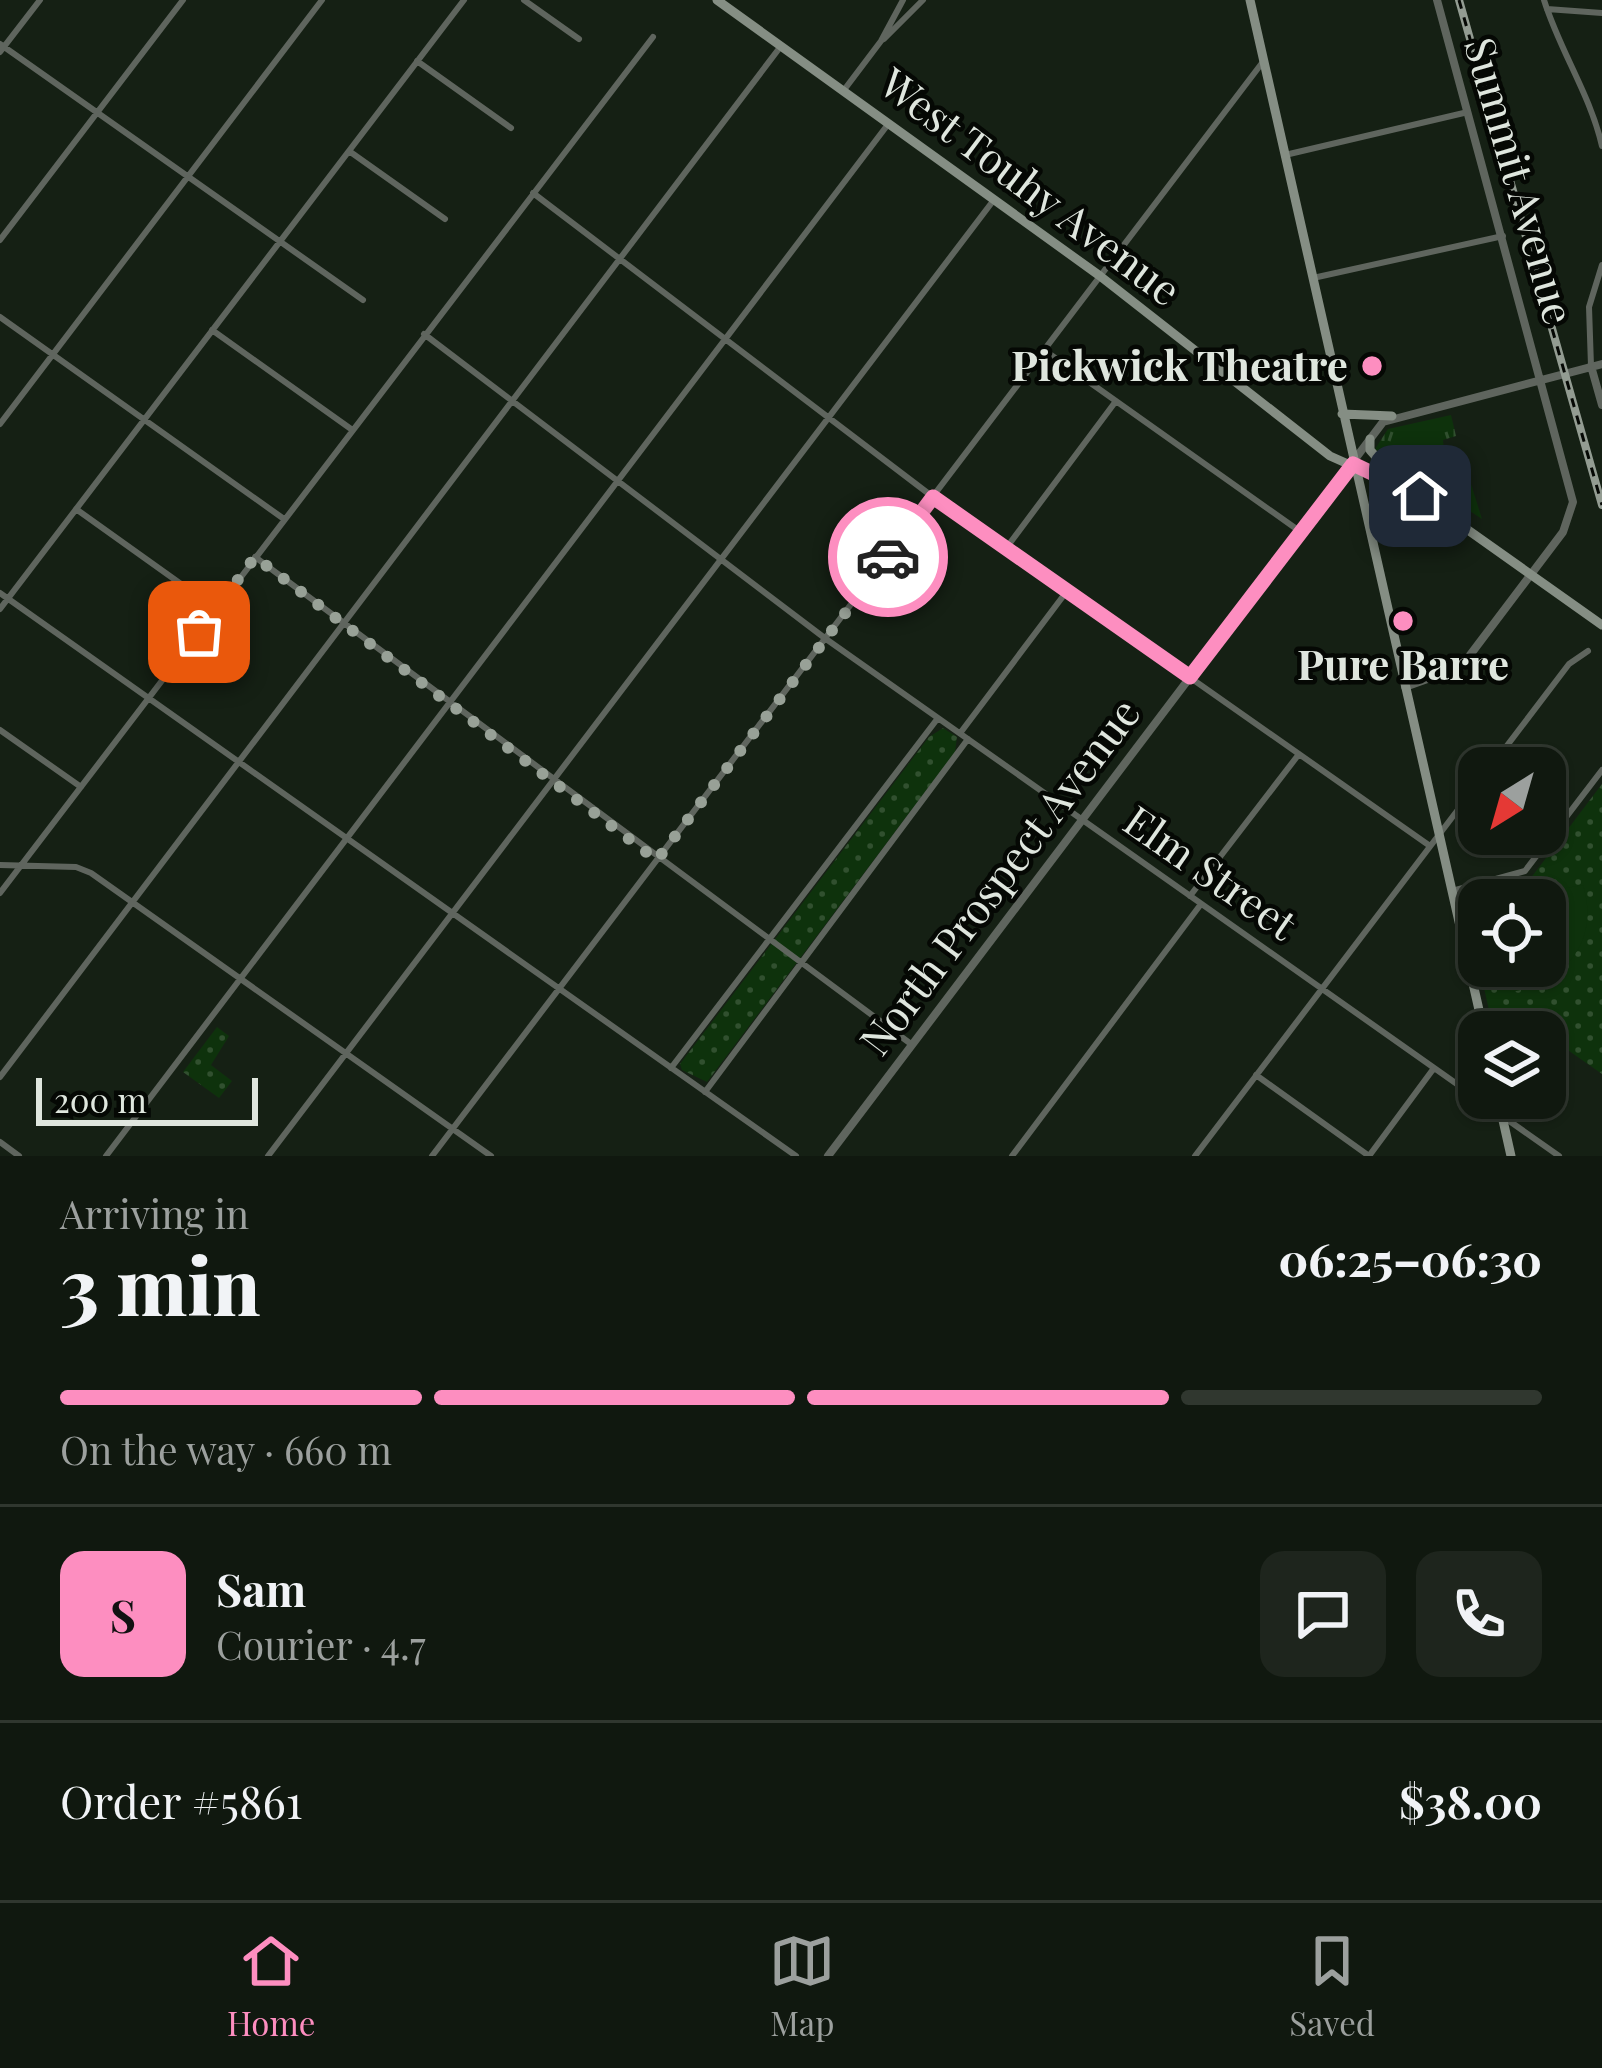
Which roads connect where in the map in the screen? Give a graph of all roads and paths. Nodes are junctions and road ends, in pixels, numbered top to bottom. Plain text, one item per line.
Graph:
1 (40, 0) edge
2 (183, 0) edge
3 (322, 0) edge
4 (464, 0) edge
5 (524, 0) edge
6 (717, 0) edge
7 (903, 0) edge
8 (922, 0) edge
9 (1250, 0) edge
10 (1437, 0) edge
11 (1545, 4) edge
12 (1602, 13) edge
13 (653, 37) dead end
14 (579, 39) dead end
15 (881, 41) junction
16 (782, 46) junction
17 (1, 48) edge
18 (1264, 61) junction
19 (417, 62) junction
20 (844, 90) junction
21 (98, 112) junction
22 (1468, 112) junction
23 (889, 123) junction
24 (511, 128) dead end
25 (1602, 146) edge
26 (349, 151) junction
27 (1285, 155) junction
28 (188, 176) junction
29 (533, 193) junction
30 (995, 198) junction
31 (445, 219) dead end
32 (1503, 236) junction
33 (0, 240) edge
34 (280, 241) junction
35 (620, 260) junction
36 (1602, 265) edge
37 (1100, 276) junction
38 (1313, 278) junction
39 (363, 300) dead end
40 (0, 317) edge
41 (212, 330) junction
42 (424, 334) junction
43 (725, 339) junction
44 (1044, 350) junction
45 (53, 355) junction
46 (1597, 365) edge
47 (1543, 379) junction
48 (512, 401) junction
49 (1116, 401) junction
50 (1602, 405) edge
51 (1342, 414) junction
52 (1392, 416) junction
53 (829, 418) junction
54 (144, 420) junction
55 (0, 424) edge
56 (352, 429) junction
57 (1370, 440) junction
58 (1353, 464) junction
59 (618, 481) junction
60 (1403, 487) junction
61 (933, 497) junction
62 (76, 509) junction
63 (284, 519) junction
64 (1298, 530) junction
65 (1006, 549) junction
66 (255, 557) junction
67 (722, 560) junction
68 (1531, 574) junction
69 (1067, 591) junction
70 (0, 593) edge
71 (8, 598) junction
72 (0, 609) edge
73 (216, 609) junction
74 (343, 624) junction
75 (1602, 625) edge
76 (826, 639) junction
77 (1588, 652) dead end
78 (1190, 677) junction
79 (1404, 687) junction
80 (149, 698) junction
81 (448, 704) junction
82 (938, 718) junction
83 (0, 730) edge
84 (964, 737) junction
85 (1506, 747) edge
86 (1299, 754) junction
87 (239, 763) junction
88 (1602, 770) edge
89 (554, 782) junction
90 (81, 787) junction
91 (1458, 809) edge
92 (1082, 820) junction
93 (1438, 835) junction
94 (346, 838) junction
95 (1430, 846) junction
96 (657, 860) junction
97 (0, 865) edge
98 (19, 868) junction
99 (1452, 891) junction
100 (0, 893) edge
101 (1190, 896) junction
102 (133, 903) junction
103 (1201, 904) junction
104 (452, 913) junction
105 (769, 940) junction
106 (800, 963) junction
107 (240, 979) junction
108 (559, 988) junction
109 (1322, 989) junction
110 (1479, 1011) edge
111 (911, 1044) junction
112 (346, 1053) junction
113 (671, 1068) junction
114 (1434, 1068) junction
115 (1256, 1075) junction
116 (0, 1077) edge
117 (1458, 1085) edge
118 (705, 1092) junction
119 (1503, 1119) edge
120 (1508, 1119) edge
121 (452, 1129) junction
122 (0, 1142) edge
123 (20, 1156) edge
124 (106, 1156) edge
125 (268, 1156) edge
126 (432, 1156) edge
127 (491, 1156) edge
128 (796, 1156) edge
129 (828, 1156) edge
130 (1012, 1156) edge
131 (1196, 1156) edge
132 (1369, 1156) edge
133 (1510, 1156) edge
134 (1559, 1156) edge

1 - 17 street
2 - 21 street
3 - 28 street
4 - 19 street
5 - 14 street
6 - 16 main road, West Touhy Avenue
7 - 15 street
8 - 15 street
9 - 18 main road
10 - 22 street, Summit Avenue
11 - 12 street
11 - 25 street
13 - 29 street
15 - 20 street
16 - 20 main road, West Touhy Avenue
16 - 35 street
17 - 21 street
18 - 27 main road
18 - 37 street
19 - 24 street
19 - 26 street
20 - 23 main road, West Touhy Avenue
21 - 28 street
21 - 33 street
22 - 27 street
22 - 32 street, Summit Avenue
23 - 30 main road, West Touhy Avenue
23 - 43 street
26 - 31 street
26 - 34 street
27 - 38 main road
28 - 34 street
28 - 45 street
29 - 35 street
29 - 42 street
30 - 37 main road, West Touhy Avenue
30 - 53 street
32 - 38 street
32 - 47 street, Summit Avenue
34 - 39 street
34 - 41 street
35 - 43 street
35 - 48 street
36 - 46 street
37 - 44 street
37 - 58 main road, West Touhy Avenue
38 - 51 main road
40 - 45 street
41 - 54 street
41 - 56 street
42 - 48 street, Elm Street
42 - 56 street
43 - 53 street
43 - 59 street
44 - 49 street
44 - 61 street
45 - 54 street
45 - 55 street
46 - 47 street
46 - 50 street
47 - 52 street
47 - 68 street, Summit Avenue
48 - 59 street, Elm Street
48 - 74 street
49 - 64 street
49 - 65 street
51 - 52 main road
51 - 58 main road
52 - 57 street, North Prospect Avenue
53 - 61 street
53 - 67 street
54 - 62 street
54 - 63 street
56 - 63 street
57 - 58 street, North Prospect Avenue
57 - 60 main road
58 - 60 main road, West Touhy Avenue
58 - 64 street, North Prospect Avenue
58 - 79 main road
59 - 67 street, Elm Street
59 - 81 street
60 - 68 main road, West Touhy Avenue
61 - 65 street
61 - 76 street
62 - 71 street
62 - 73 street
63 - 66 street
64 - 78 street, North Prospect Avenue
65 - 69 street
66 - 73 street
66 - 74 street
67 - 76 street, Elm Street
67 - 89 street
68 - 75 main road, West Touhy Avenue
68 - 79 street, Summit Avenue
69 - 78 street
69 - 84 street
70 - 71 street
71 - 72 street
71 - 80 street
73 - 80 street
74 - 81 street
74 - 87 street
76 - 82 street, Elm Street
76 - 96 street
77 - 85 street
78 - 86 street
78 - 92 street, North Prospect Avenue
79 - 93 main road
80 - 87 street
80 - 90 street
81 - 89 street
81 - 94 street
82 - 84 street, Elm Street
82 - 105 street
83 - 90 street
84 - 92 street, Elm Street
84 - 106 street
86 - 95 street
86 - 101 street
87 - 94 street
87 - 102 street
88 - 99 street
89 - 96 street
89 - 104 street
90 - 98 street
91 - 93 street
92 - 101 street, Elm Street
92 - 111 street, North Prospect Avenue
93 - 95 street
93 - 99 main road
94 - 104 street
94 - 107 street
95 - 109 street
96 - 105 street
96 - 108 street
97 - 98 street
98 - 100 street
98 - 102 street
99 - 110 main road
101 - 103 street, Elm Street
102 - 107 street
102 - 116 street
103 - 109 street, Elm Street
103 - 130 street
104 - 108 street
104 - 112 street
105 - 106 street
105 - 113 street
106 - 111 street
106 - 118 street
107 - 112 street
107 - 124 street
108 - 113 street
108 - 121 street
109 - 114 street, Elm Street
109 - 115 street
111 - 129 street, North Prospect Avenue
112 - 121 street
112 - 125 street
113 - 118 street
114 - 117 street, Elm Street
114 - 132 street
115 - 131 street
115 - 132 street
118 - 128 street
119 - 133 main road
120 - 134 street, Elm Street
121 - 126 street
121 - 127 street
122 - 123 street

